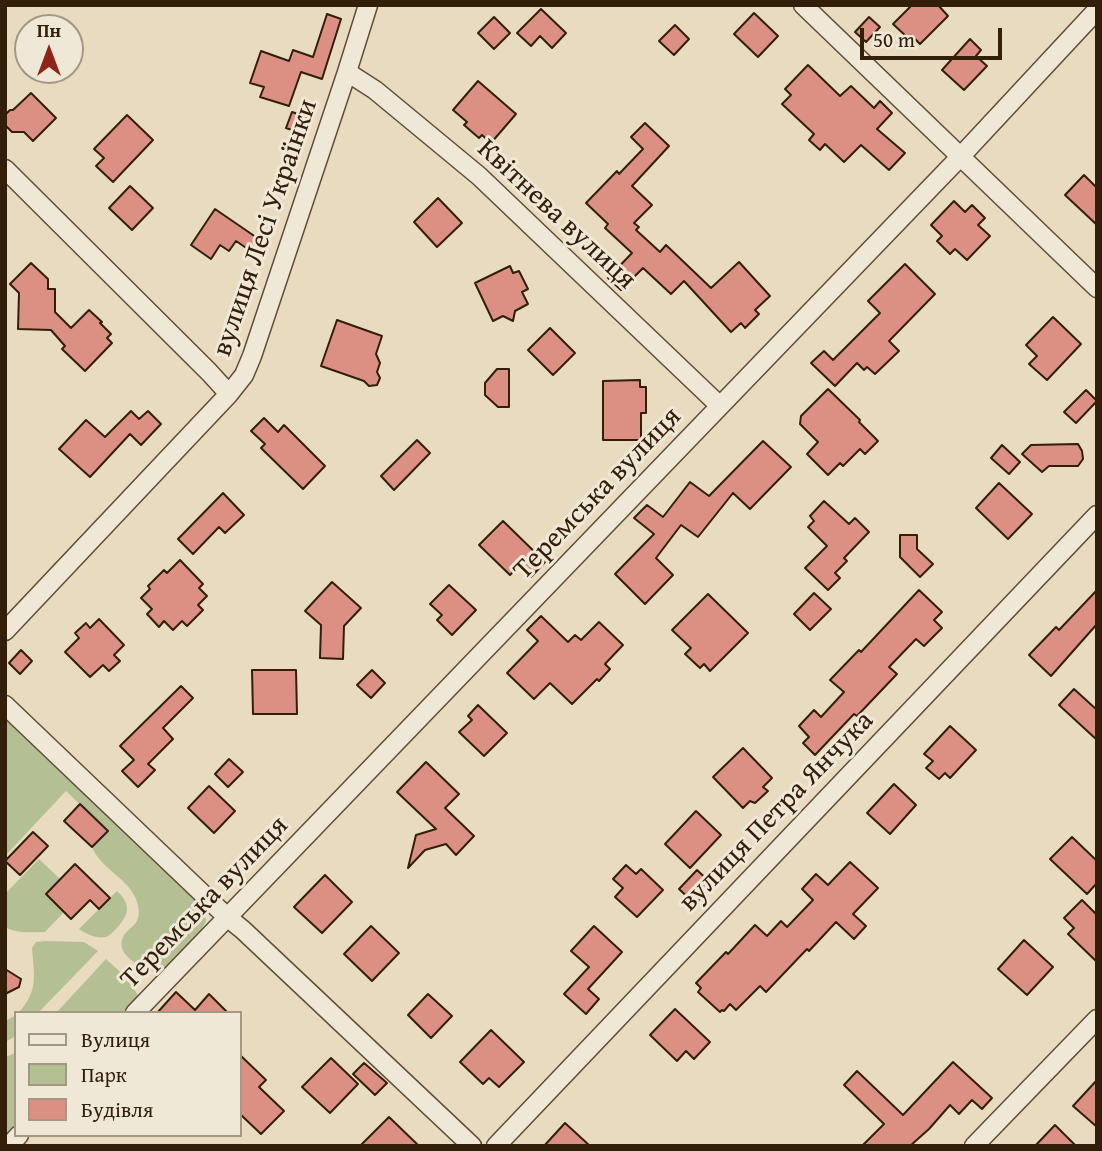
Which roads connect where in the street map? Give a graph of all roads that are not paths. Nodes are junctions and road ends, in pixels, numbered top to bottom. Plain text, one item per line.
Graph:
1 (368, 5) edge
2 (803, 5) edge
3 (1097, 10) edge
4 (348, 72) junction
5 (961, 156) junction
6 (5, 169) edge
7 (1097, 288) edge
8 (229, 394) junction
9 (720, 406) junction
10 (1097, 515) edge
11 (5, 631) edge
12 (5, 705) edge
13 (227, 917) junction
14 (137, 1011) edge
15 (1097, 1020) edge
16 (472, 1146) edge
17 (496, 1146) edge
18 (974, 1146) edge

1 - 4 street, вулиця Лесі Українки
2 - 5 street
3 - 5 street, Теремська вулиця
4 - 8 street, вулиця Лесі Українки
4 - 9 street, Квітнева вулиця
5 - 7 street
5 - 9 street, Теремська вулиця
6 - 8 street
8 - 11 street, вулиця Лесі Українки
9 - 13 street, Теремська вулиця
10 - 17 street, вулиця Петра Янчука
12 - 13 street
13 - 14 street, Теремська вулиця
13 - 16 street
15 - 18 street

